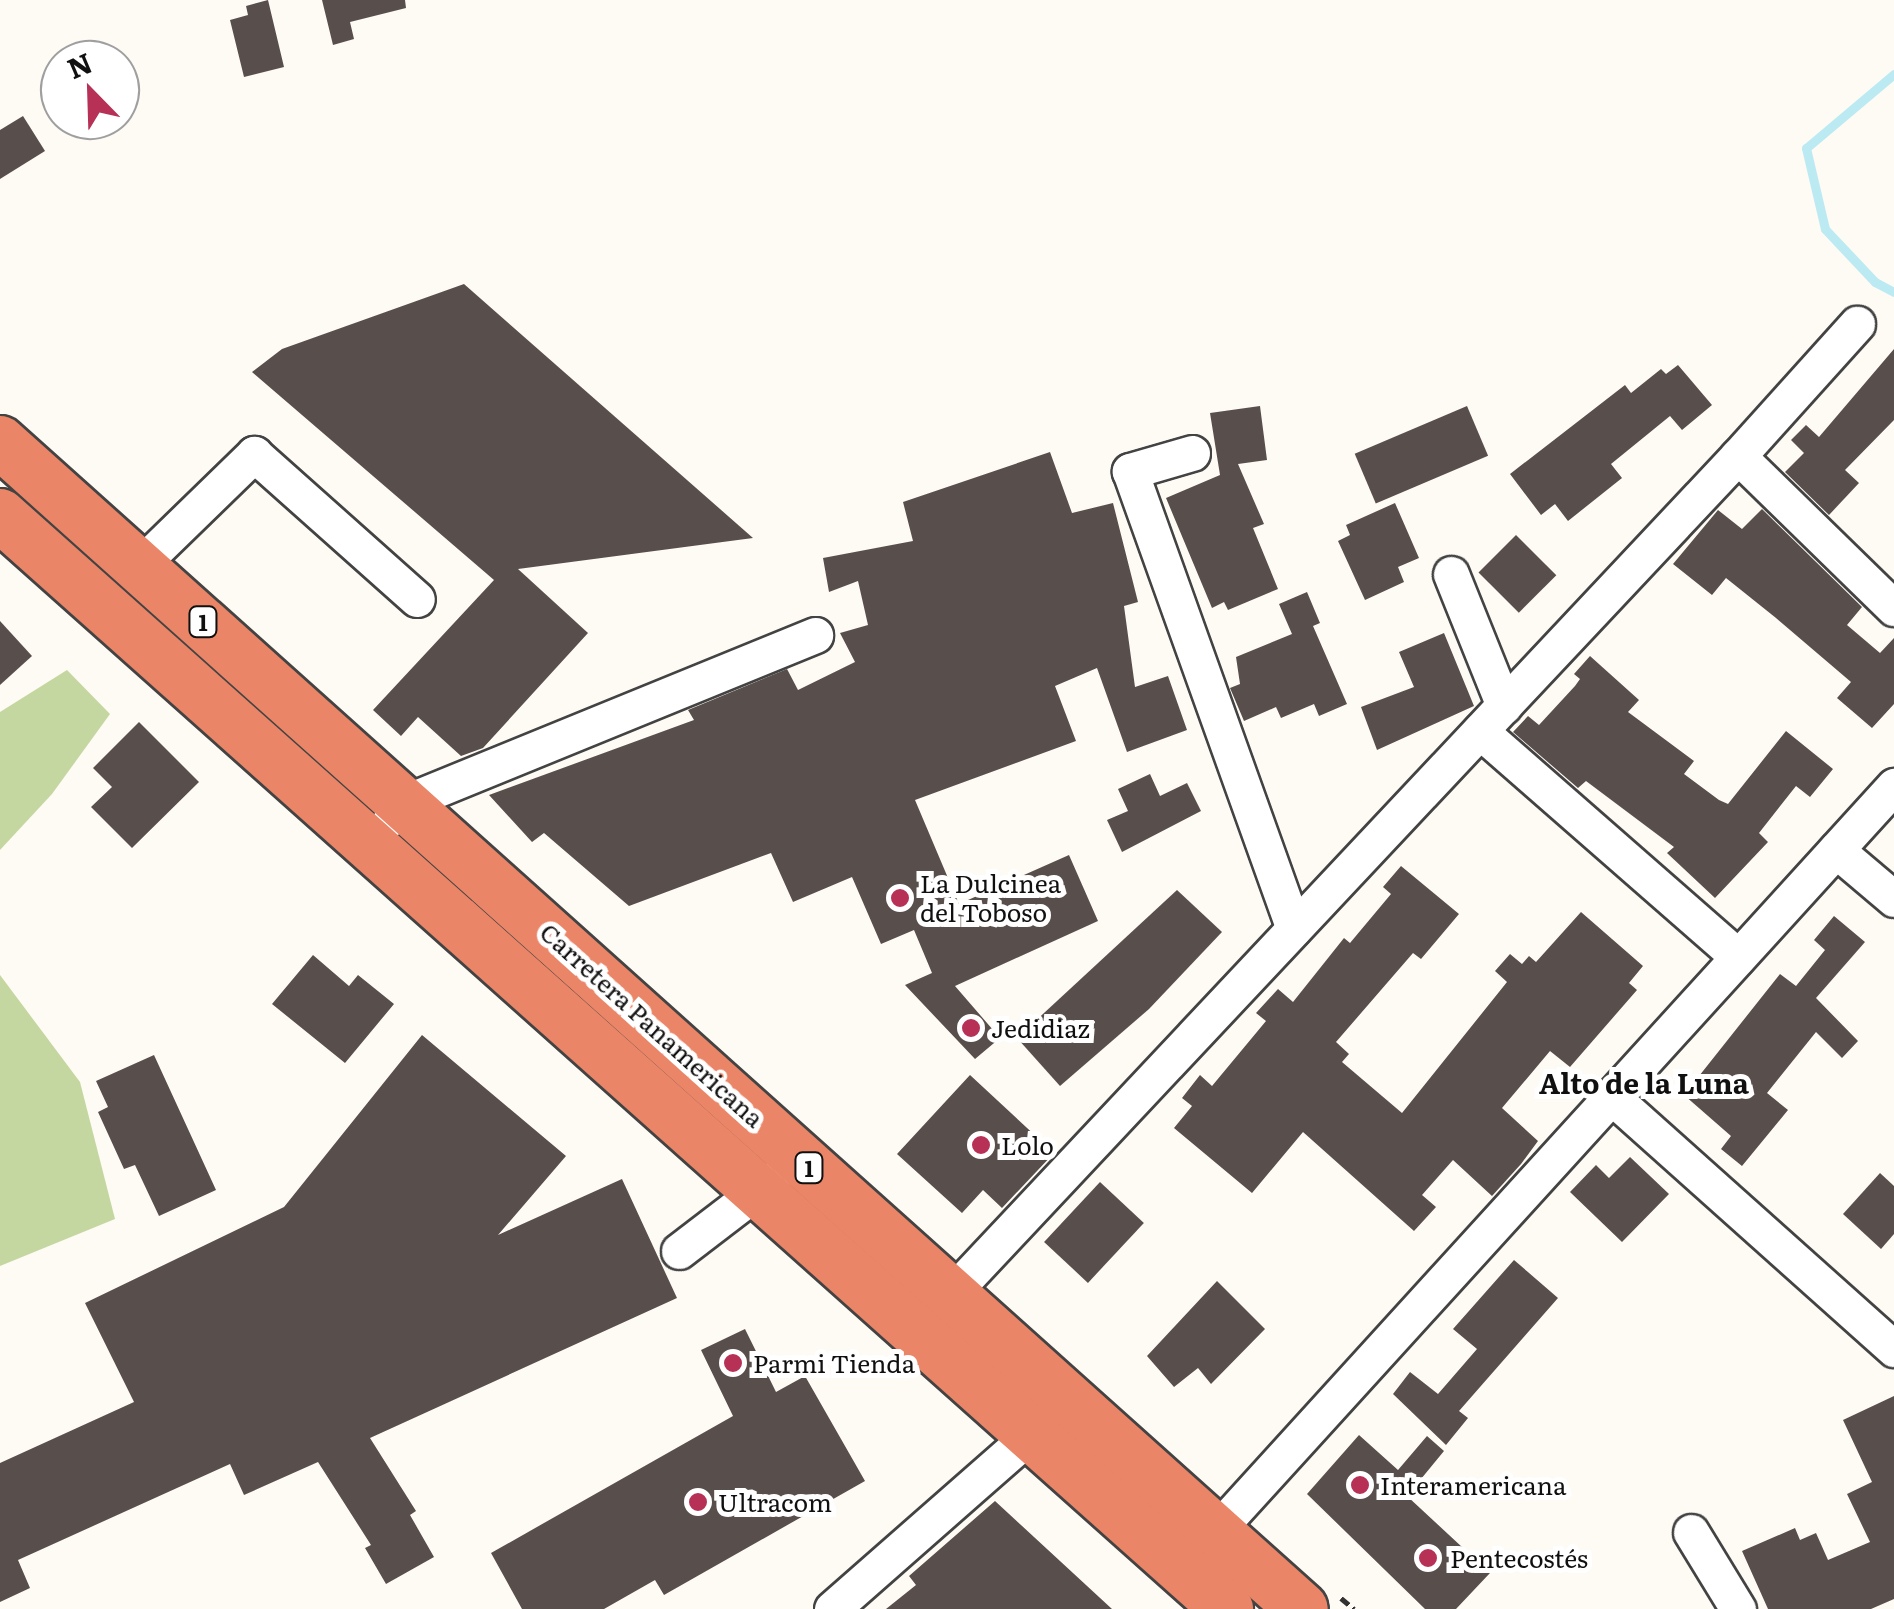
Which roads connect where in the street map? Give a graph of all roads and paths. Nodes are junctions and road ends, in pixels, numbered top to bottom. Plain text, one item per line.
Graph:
1 (1857, 324) dead end
2 (0, 442) edge
3 (1192, 453) dead end
4 (1738, 456) junction
5 (0, 515) edge
6 (140, 566) junction
7 (1451, 574) dead end
8 (417, 599) dead end
9 (1894, 608) edge
10 (815, 636) dead end
11 (1504, 706) junction
12 (1480, 731) junction
13 (1894, 786) edge
14 (406, 802) junction
15 (368, 842) junction
16 (1836, 850) junction
17 (1894, 900) edge
18 (1294, 928) junction
19 (1738, 957) junction
20 (1611, 1096) junction
21 (818, 1176) junction
22 (758, 1190) junction
23 (679, 1251) dead end
24 (950, 1295) junction
25 (1894, 1349) edge
26 (1046, 1447) junction
27 (1214, 1532) junction
28 (1692, 1532) dead end
29 (832, 1609) edge
30 (1227, 1609) edge
31 (1262, 1609) edge
32 (1302, 1609) edge
33 (1738, 1609) edge

1 - 4 street
2 - 6 highway, Carretera Panamericana / 1
3 - 18 street
4 - 9 street
4 - 11 street
5 - 15 highway, Carretera Panamericana / 1
6 - 8 street
6 - 14 highway, Carretera Panamericana / 1
7 - 11 street
10 - 14 street
11 - 12 street
12 - 18 street
12 - 19 street
13 - 16 street
14 - 15 street
14 - 21 highway, Carretera Panamericana / 1
15 - 22 highway, Carretera Panamericana / 1
16 - 17 street
16 - 19 street
18 - 24 street
19 - 20 street
20 - 25 street
20 - 27 street
21 - 22 street
21 - 24 highway, Carretera Panamericana / 1
22 - 23 street
22 - 26 highway, Carretera Panamericana / 1
24 - 27 highway, Carretera Panamericana / 1
26 - 27 highway
26 - 29 street
26 - 30 highway, Carretera Panamericana / 1
27 - 31 highway
27 - 32 highway, Carretera Panamericana / 1
28 - 33 street

